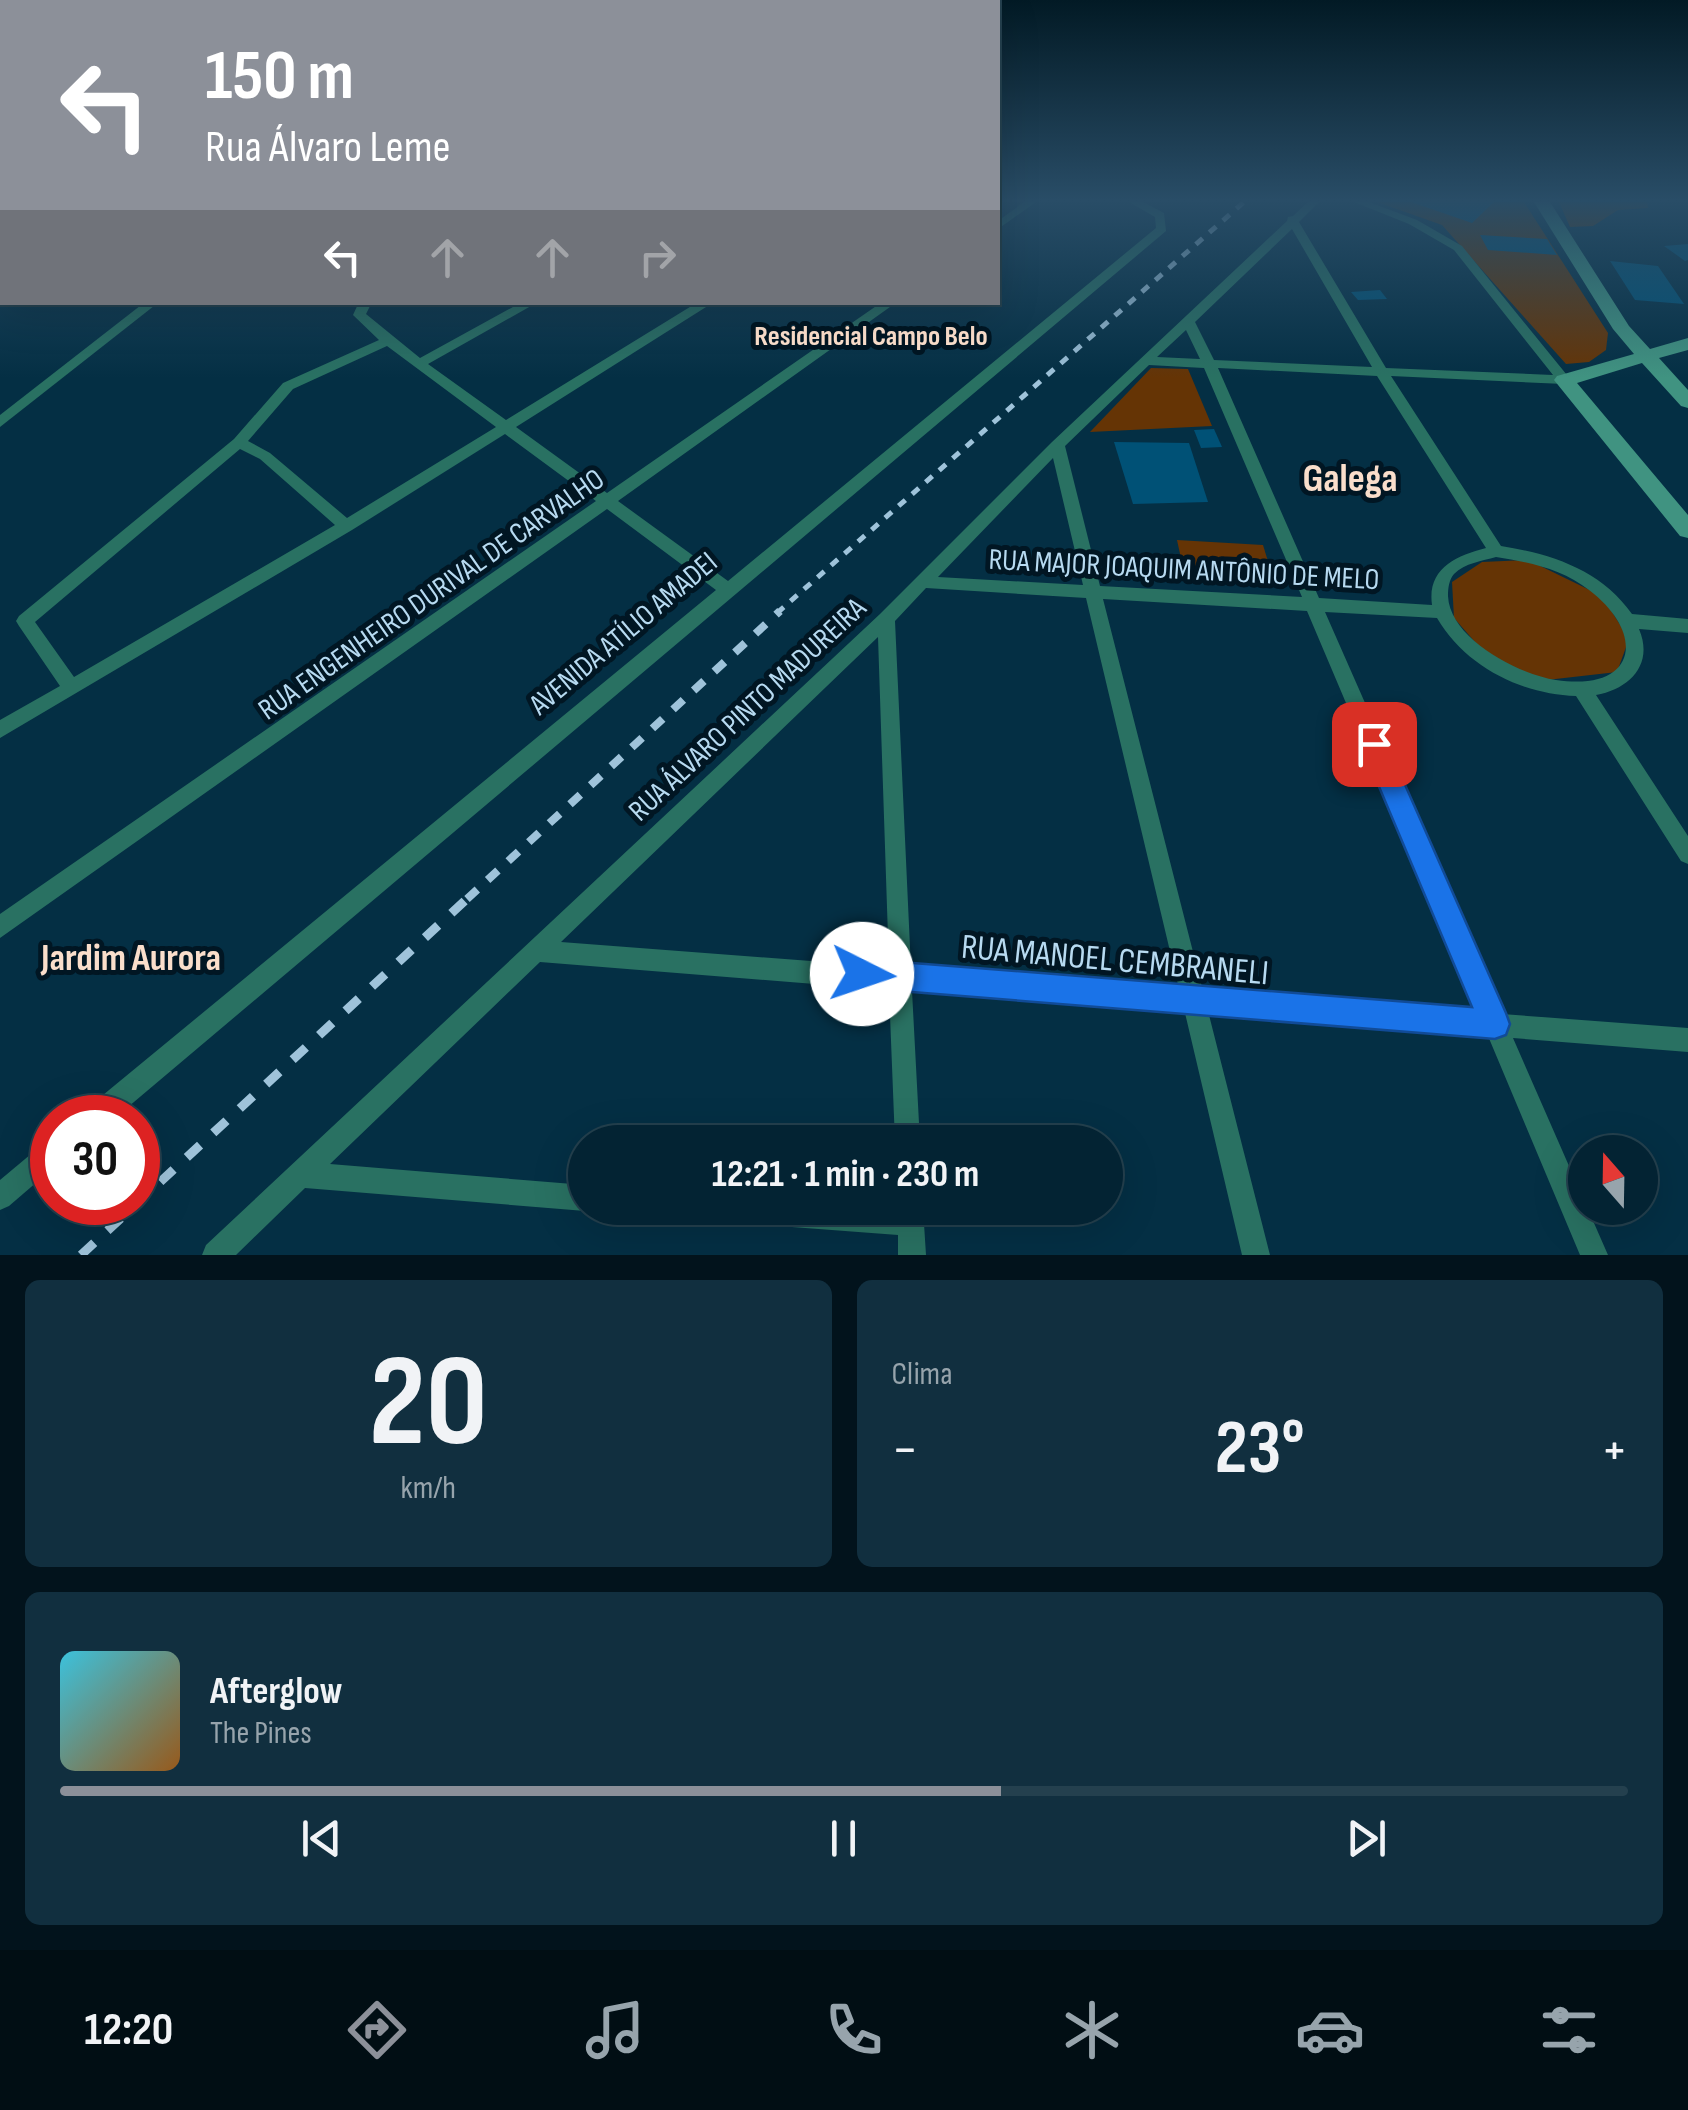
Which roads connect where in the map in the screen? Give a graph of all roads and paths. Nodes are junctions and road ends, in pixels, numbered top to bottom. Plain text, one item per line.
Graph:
1 (1123, 261) edge
2 (1249, 261) edge
3 (1316, 261) edge
4 (1468, 261) edge
5 (1576, 261) edge
6 (149, 305) edge
7 (364, 305) edge
8 (526, 305) edge
9 (703, 305) edge
10 (887, 305) edge
11 (1187, 320) junction
12 (388, 342) junction
13 (1688, 344) edge
14 (1645, 358) junction
15 (1146, 361) junction
16 (418, 364) junction
17 (1210, 365) junction
18 (1381, 371) junction
19 (1564, 380) junction
20 (1688, 402) edge
21 (0, 422) edge
22 (508, 428) junction
23 (238, 442) junction
24 (1057, 445) junction
25 (610, 503) junction
26 (346, 526) junction
27 (1688, 530) edge
28 (1496, 551) junction
29 (923, 582) junction
30 (727, 589) junction
31 (1092, 591) junction
32 (1314, 605) junction
33 (1442, 612) junction
34 (886, 620) junction
35 (1629, 622) junction
36 (1688, 626) edge
37 (70, 687) junction
38 (1584, 691) junction
39 (0, 730) edge
40 (1688, 854) edge
41 (0, 927) edge
42 (536, 950) junction
43 (898, 976) junction
44 (1192, 1000) junction
45 (1495, 1024) junction
46 (1688, 1040) edge
47 (122, 1095) edge
48 (906, 1125) edge
49 (30, 1172) edge
50 (300, 1176) junction
51 (0, 1197) edge
52 (568, 1197) edge
53 (910, 1225) edge
54 (216, 1255) edge
55 (912, 1255) edge
56 (1256, 1255) edge
57 (1594, 1255) edge

1 - 30 street, AVENIDA ATÍLIO AMADEI
2 - 11 street, RUA ÁLVARO PINTO MADUREIRA
3 - 18 street
4 - 19 street
5 - 14 street
6 - 21 street
7 - 12 street
8 - 16 street
9 - 22 street
10 - 25 street, RUA ENGENHEIRO DURIVAL DE CARVALHO
11 - 15 street, RUA ÁLVARO PINTO MADUREIRA
11 - 17 street
12 - 16 street
12 - 23 street
13 - 14 street
14 - 19 street
14 - 20 street
15 - 17 street
15 - 24 street, RUA ÁLVARO PINTO MADUREIRA
16 - 22 street
17 - 18 street
17 - 32 street
18 - 19 street
18 - 28 street
19 - 27 street
22 - 25 street
22 - 26 street
23 - 26 street
23 - 37 street
24 - 29 street, RUA ÁLVARO PINTO MADUREIRA
24 - 31 street
25 - 30 street
25 - 41 street, RUA ENGENHEIRO DURIVAL DE CARVALHO
26 - 37 street
28 - 33 street
28 - 35 street
29 - 31 street, RUA MAJOR JOAQUIM ANTÔNIO DE MELO
29 - 34 street, RUA ÁLVARO PINTO MADUREIRA
30 - 47 street, AVENIDA ATÍLIO AMADEI
31 - 32 street, RUA MAJOR JOAQUIM ANTÔNIO DE MELO
31 - 44 street
32 - 33 street, RUA MAJOR JOAQUIM ANTÔNIO DE MELO
32 - 45 street
33 - 38 street
34 - 42 street, RUA ÁLVARO PINTO MADUREIRA
34 - 43 street
35 - 36 street
35 - 38 street
37 - 39 street
38 - 40 street
42 - 43 street, RUA MANOEL CEMBRANELI
42 - 50 street, RUA ÁLVARO PINTO MADUREIRA
43 - 44 street, RUA MANOEL CEMBRANELI
43 - 48 street
44 - 45 street, RUA MANOEL CEMBRANELI
44 - 56 street
45 - 46 street, RUA MANOEL CEMBRANELI
45 - 57 street
49 - 51 street
50 - 52 street
50 - 54 street, RUA ÁLVARO PINTO MADUREIRA
53 - 55 street

